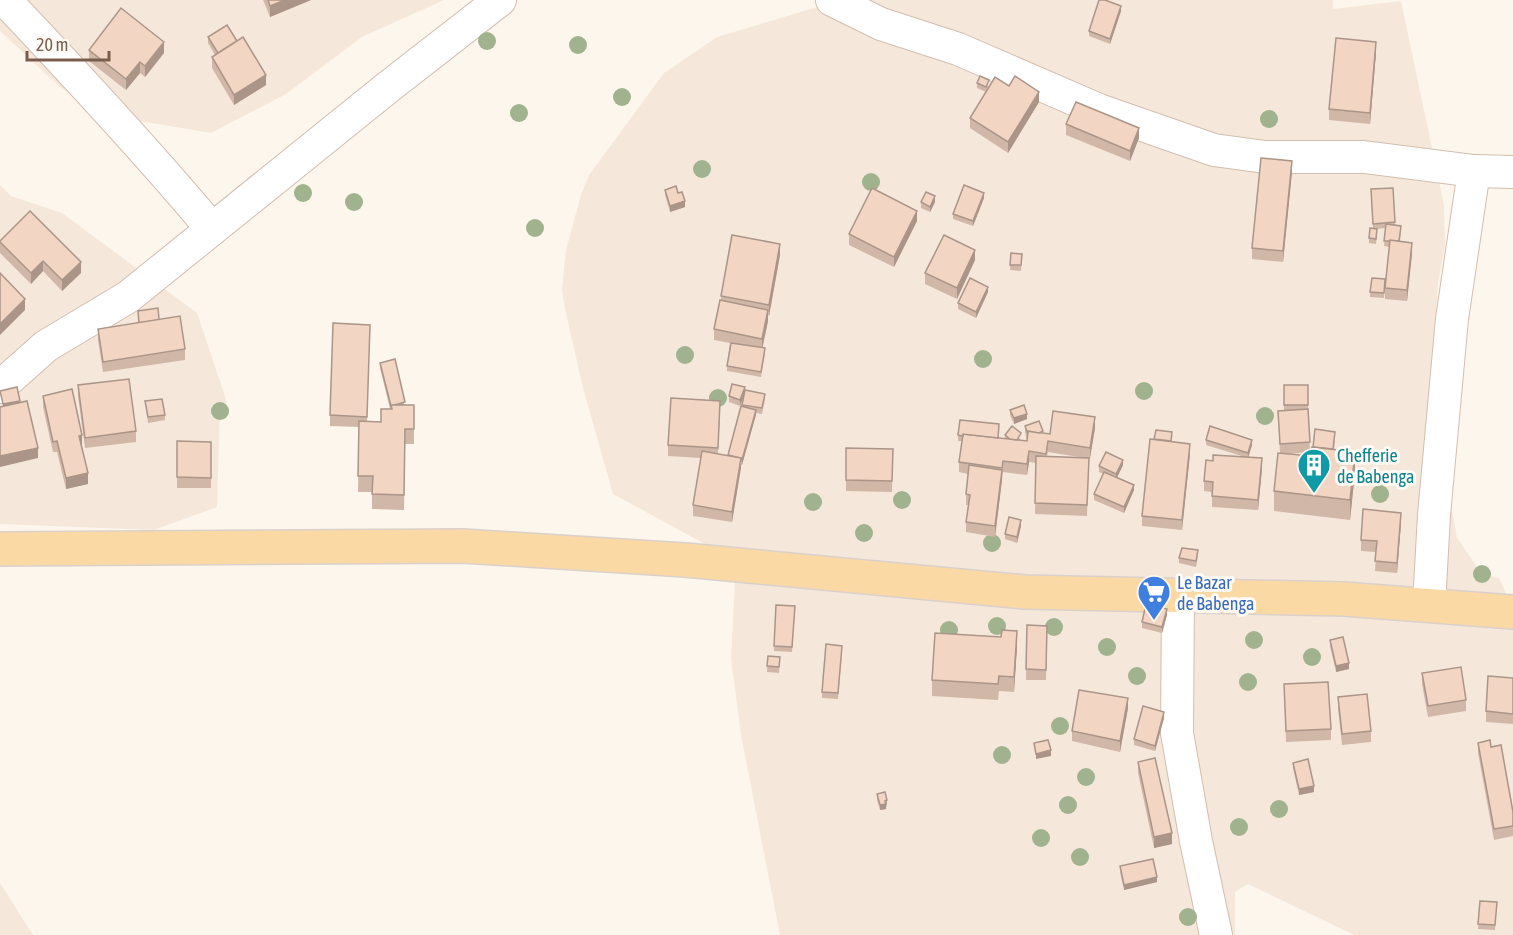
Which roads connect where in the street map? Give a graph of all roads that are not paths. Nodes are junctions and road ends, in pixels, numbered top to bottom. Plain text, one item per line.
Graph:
1 (5, 0) edge
2 (500, 0) edge
3 (832, 0) edge
4 (1474, 171) junction
5 (1513, 172) edge
6 (212, 229) junction
7 (5, 374) edge
8 (0, 549) edge
9 (1178, 595) junction
10 (1430, 605) junction
11 (1513, 612) edge
12 (1216, 935) edge

1 - 6 street
2 - 6 street
3 - 4 street
4 - 5 street
4 - 10 street
6 - 7 street
8 - 9 main road
9 - 10 main road
9 - 12 street
10 - 11 main road

